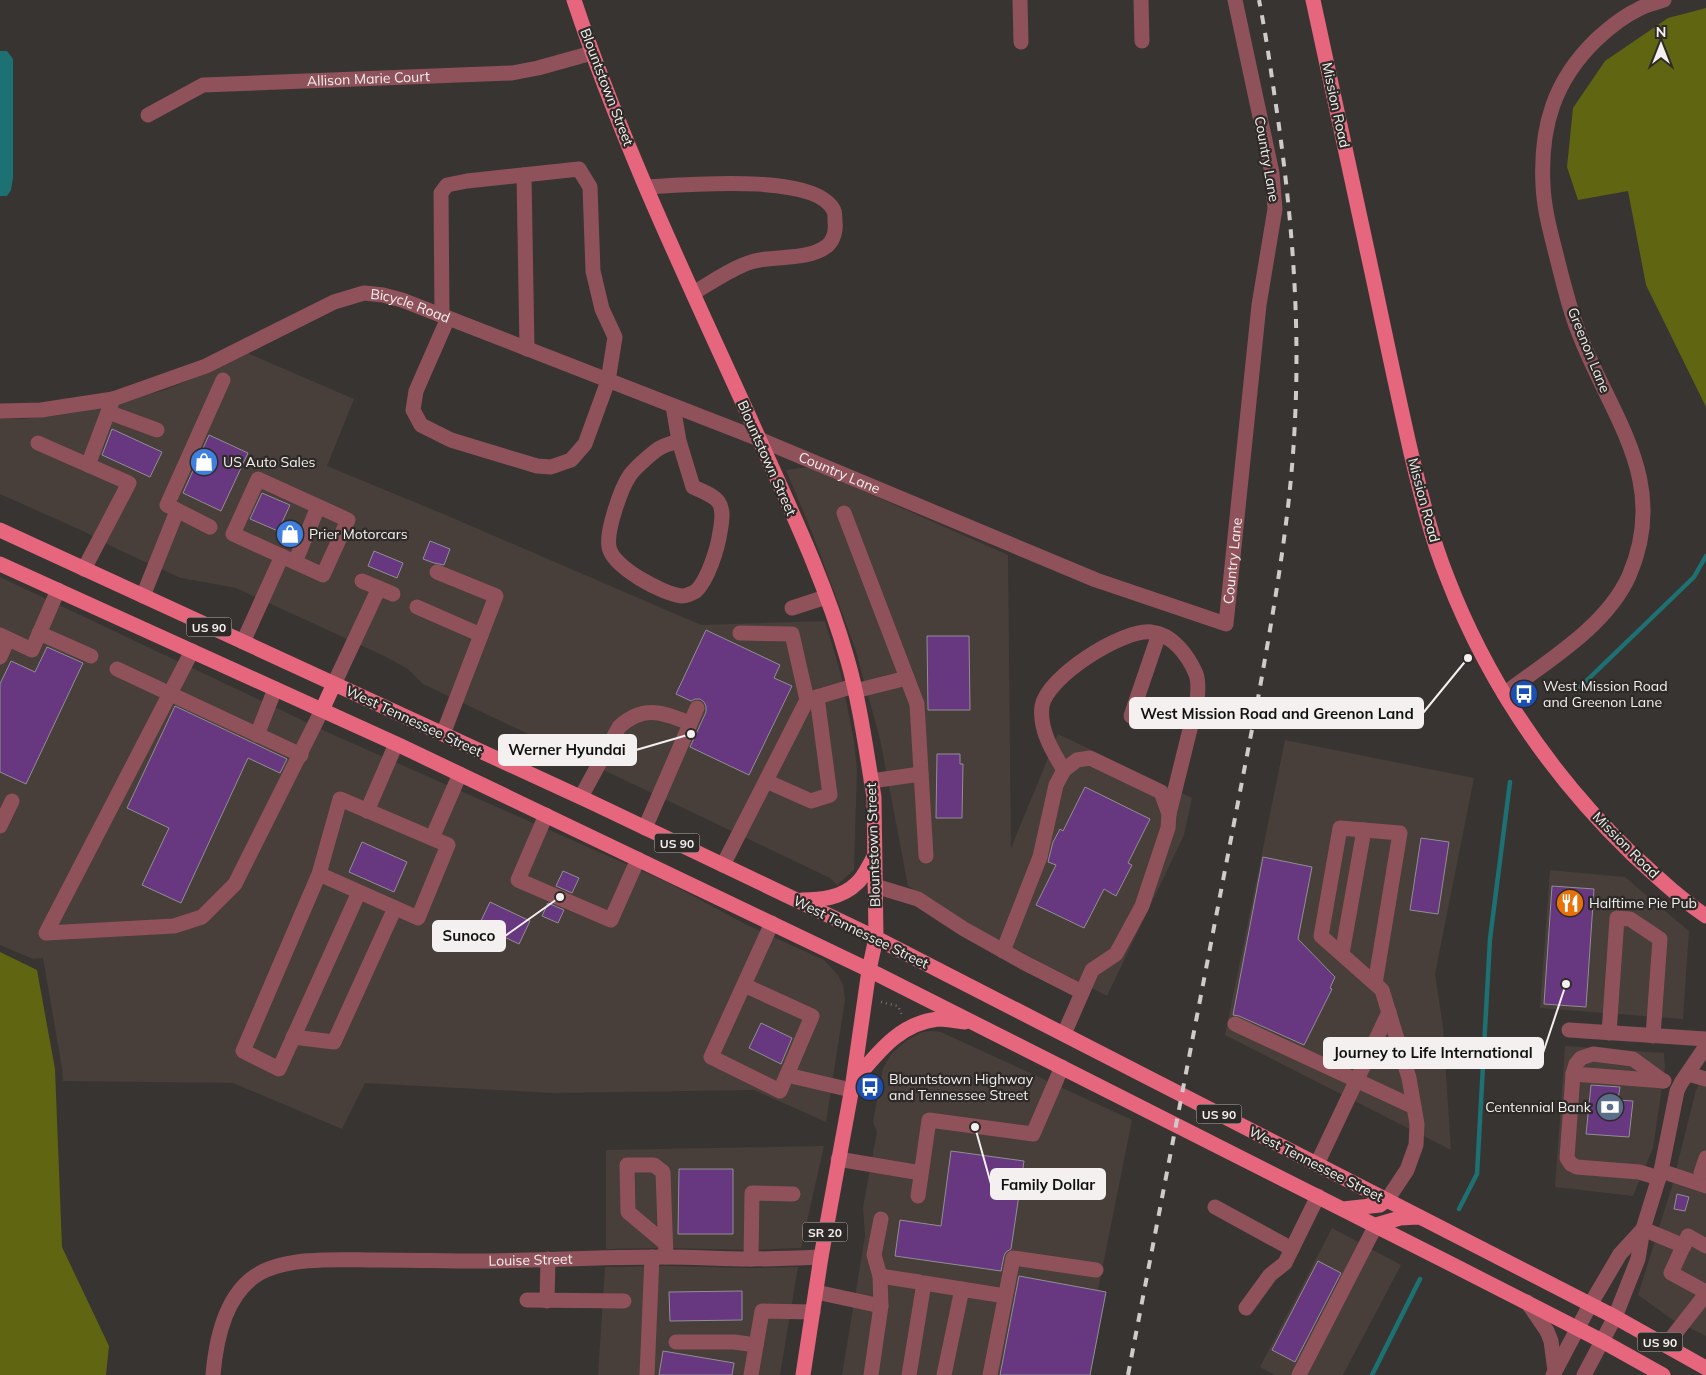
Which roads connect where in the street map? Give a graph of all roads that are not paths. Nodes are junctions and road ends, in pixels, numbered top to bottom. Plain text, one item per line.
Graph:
1 (574, 0) edge
2 (1020, 0) edge
3 (1140, 0) edge
4 (1235, 0) edge
5 (1313, 0) edge
6 (1664, 0) edge
7 (1142, 41) dead end
8 (1021, 42) dead end
9 (592, 53) junction
10 (148, 114) dead end
11 (524, 175) junction
12 (647, 187) junction
13 (693, 294) junction
14 (445, 317) junction
15 (527, 349) junction
16 (223, 380) dead end
17 (608, 381) junction
18 (110, 405) junction
19 (673, 406) junction
20 (0, 411) edge
21 (157, 430) dead end
22 (759, 439) junction
23 (679, 441) junction
24 (38, 443) dead end
25 (88, 465) junction
26 (318, 507) junction
27 (177, 510) junction
28 (844, 513) dead end
29 (210, 527) dead end
30 (0, 530) edge
31 (288, 559) junction
32 (0, 564) edge
33 (84, 569) junction
34 (437, 572) dead end
35 (362, 581) dead end
36 (58, 590) junction
37 (143, 596) junction
38 (826, 597) junction
39 (417, 607) dead end
40 (792, 608) dead end
41 (740, 633) dead end
42 (39, 634) junction
43 (1159, 634) junction
44 (481, 635) junction
45 (4, 637) edge
46 (243, 642) junction
47 (192, 651) junction
48 (91, 656) dead end
49 (0, 657) edge
50 (117, 669) dead end
51 (907, 678) junction
52 (334, 684) junction
53 (276, 689) junction
54 (854, 689) junction
55 (170, 694) junction
56 (1504, 694) junction
57 (812, 698) junction
58 (697, 708) dead end
59 (322, 710) junction
60 (1131, 716) dead end
61 (690, 723) junction
62 (257, 734) junction
63 (443, 734) junction
64 (396, 744) junction
65 (301, 755) junction
66 (1064, 770) junction
67 (460, 774) junction
68 (921, 774) junction
69 (766, 781) junction
70 (871, 781) junction
71 (580, 797) junction
72 (12, 801) dead end
73 (368, 811) junction
74 (1169, 814) junction
75 (546, 816) junction
76 (0, 826) edge
77 (645, 828) junction
78 (1364, 830) junction
79 (432, 838) junction
80 (926, 856) dead end
81 (874, 857) junction
82 (638, 859) junction
83 (723, 865) junction
84 (319, 874) junction
85 (875, 886) junction
86 (359, 892) junction
87 (796, 900) junction
88 (394, 908) junction
89 (1706, 916) edge
90 (772, 924) junction
91 (876, 938) junction
92 (1003, 951) junction
93 (1342, 954) junction
94 (869, 970) junction
95 (1375, 984) junction
96 (744, 985) junction
97 (1082, 992) junction
98 (1389, 1012) junction
99 (976, 1024) junction
100 (1235, 1024) dead end
101 (1569, 1030) dead end
102 (1609, 1033) junction
103 (1064, 1034) junction
104 (1653, 1036) junction
105 (293, 1037) junction
106 (1706, 1039) edge
107 (1706, 1046) edge
108 (1062, 1067) junction
109 (1573, 1074) junction
110 (787, 1075) junction
111 (1684, 1078) junction
112 (1357, 1080) junction
113 (1706, 1080) edge
114 (1663, 1081) junction
115 (852, 1086) junction
116 (1414, 1107) junction
117 (1706, 1158) edge
118 (838, 1159) junction
119 (1317, 1164) junction
120 (921, 1173) junction
121 (1660, 1175) junction
122 (1704, 1179) edge
123 (793, 1194) dead end
124 (918, 1196) dead end
125 (1318, 1196) junction
126 (1386, 1200) junction
127 (1215, 1207) dead end
128 (1343, 1209) junction
129 (1419, 1217) junction
130 (881, 1219) dead end
131 (1376, 1225) junction
132 (1643, 1229) junction
133 (1684, 1246) junction
134 (1706, 1246) edge
135 (1292, 1249) junction
136 (661, 1253) junction
137 (821, 1257) junction
138 (548, 1259) junction
139 (751, 1259) junction
140 (1096, 1270) dead end
141 (880, 1276) junction
142 (922, 1282) junction
143 (962, 1289) junction
144 (816, 1292) junction
145 (1706, 1293) edge
146 (1005, 1296) junction
147 (527, 1300) dead end
148 (547, 1301) junction
149 (624, 1301) dead end
150 (1527, 1302) junction
151 (1590, 1305) junction
152 (881, 1306) junction
153 (1246, 1308) dead end
154 (813, 1312) junction
155 (1615, 1317) junction
156 (1578, 1328) junction
157 (1602, 1341) junction
158 (676, 1342) dead end
159 (756, 1345) junction
160 (1666, 1346) junction
161 (1706, 1368) edge
162 (1554, 1373) edge
163 (213, 1375) edge
164 (647, 1375) edge
165 (751, 1375) edge
166 (803, 1375) edge
167 (871, 1375) edge
168 (909, 1375) edge
169 (944, 1375) edge
170 (990, 1375) edge
171 (1299, 1375) edge
172 (1584, 1375) edge
173 (1663, 1375) edge

1 - 9 main road, Blountstown Street
2 - 8 street
3 - 7 street
4 - 22 street, Country Lane
5 - 56 main road, Mission Road
6 - 56 street, Greenon Lane
9 - 10 street, Allison Marie Court
9 - 12 main road, Blountstown Street
11 - 14 street
11 - 15 street
11 - 17 street
12 - 13 main road, Blountstown Street
12 - 13 street
13 - 22 main road, Blountstown Street
14 - 15 street, Bicycle Road
14 - 17 street
14 - 18 street, Bicycle Road
15 - 17 street, Bicycle Road
16 - 27 street
17 - 19 street, Bicycle Road
18 - 20 street, Bicycle Road
18 - 21 street
18 - 25 street
19 - 22 street, Bicycle Road
19 - 23 street
22 - 38 main road, Blountstown Street
23 - 23 street
24 - 25 street
25 - 33 street
26 - 31 street
26 - 31 street
26 - 31 street
27 - 29 street
27 - 37 street
28 - 51 street
30 - 33 main road, West Tennessee Street / US 90
31 - 46 street
32 - 36 main road, West Tennessee Street / US 90
33 - 37 main road, West Tennessee Street / US 90
34 - 44 street
35 - 52 street
36 - 42 street
36 - 47 main road, West Tennessee Street / US 90
37 - 46 main road, West Tennessee Street / US 90
38 - 40 street
38 - 54 main road, Blountstown Street
39 - 44 street
41 - 57 street
42 - 45 street
42 - 48 street
43 - 60 street
43 - 66 street
43 - 74 street
44 - 63 street
45 - 49 street
46 - 52 main road, West Tennessee Street / US 90
47 - 53 main road, West Tennessee Street / US 90
47 - 55 street
50 - 55 street
51 - 54 street
51 - 68 street
52 - 59 main road
52 - 63 main road, West Tennessee Street / US 90
53 - 59 main road, West Tennessee Street / US 90
53 - 62 street
54 - 57 street
54 - 70 main road, Blountstown Street
55 - 62 street
55 - 65 street
56 - 89 main road, Mission Road
57 - 69 street
57 - 69 street
58 - 61 street
59 - 64 main road, West Tennessee Street / US 90
59 - 65 street
61 - 71 street
61 - 77 street
62 - 65 street
63 - 71 main road, West Tennessee Street / US 90
64 - 67 main road, West Tennessee Street / US 90
64 - 73 street
66 - 74 street
66 - 92 street
67 - 75 main road, West Tennessee Street / US 90
67 - 79 street
68 - 70 street
68 - 80 street
69 - 83 street
70 - 81 main road, Blountstown Street
71 - 77 main road, West Tennessee Street / US 90
72 - 76 street
73 - 79 street
73 - 84 street
74 - 97 street
75 - 82 main road, West Tennessee Street / US 90
75 - 82 street
77 - 83 main road, West Tennessee Street / US 90
78 - 93 street
78 - 93 street
78 - 95 street
79 - 88 street
81 - 85 main road, Blountstown Street
81 - 87 main road
82 - 90 main road, West Tennessee Street / US 90
83 - 87 main road, West Tennessee Street / US 90
84 - 86 street
84 - 105 street
85 - 91 main road, Blountstown Street
85 - 92 street
86 - 88 street
86 - 105 street
87 - 91 main road, West Tennessee Street / US 90
88 - 105 street
90 - 94 main road, West Tennessee Street / US 90
90 - 96 street
91 - 94 main road, SR 20
91 - 103 main road, West Tennessee Street / US 90
92 - 97 street
93 - 95 street
94 - 99 main road, West Tennessee Street / US 90
94 - 115 main road, SR 20
95 - 98 street
96 - 110 street
96 - 110 street
97 - 103 street
98 - 112 street
98 - 116 street
99 - 108 main road, West Tennessee Street / US 90
99 - 115 main road
100 - 112 street
101 - 102 street
102 - 104 street
102 - 104 street
103 - 119 main road, West Tennessee Street / US 90
104 - 106 street
107 - 111 street
108 - 120 street
108 - 125 main road, West Tennessee Street / US 90
109 - 114 street
109 - 114 street
109 - 121 street
110 - 115 street
111 - 113 street
111 - 114 street
111 - 121 street
112 - 116 street
112 - 119 street
115 - 118 main road, SR 20
116 - 126 street
117 - 122 street
118 - 120 street
118 - 137 main road, SR 20
119 - 126 main road, West Tennessee Street / US 90
120 - 124 street
121 - 122 street
121 - 132 street
123 - 139 street
125 - 128 main road, West Tennessee Street / US 90
125 - 135 street
126 - 128 main road
126 - 129 main road, West Tennessee Street / US 90
127 - 135 street
128 - 131 main road, West Tennessee Street / US 90
129 - 131 main road
129 - 151 main road, West Tennessee Street / US 90
130 - 141 street
131 - 150 main road, West Tennessee Street / US 90
131 - 171 street
132 - 133 street
132 - 151 street
132 - 155 street
133 - 134 street
133 - 145 street
135 - 153 street
136 - 136 street
136 - 138 street, Louise Street
136 - 139 street, Louise Street
136 - 164 street
137 - 139 street, Louise Street
137 - 144 main road, SR 20
138 - 148 street
138 - 163 street, Louise Street
140 - 146 street
141 - 142 street
141 - 152 street
142 - 143 street
142 - 168 street
143 - 146 street
143 - 169 street
144 - 152 street
144 - 154 main road, SR 20
145 - 160 street
146 - 170 street
147 - 148 street
148 - 149 street
150 - 156 main road, West Tennessee Street / US 90
150 - 162 street
151 - 155 main road, West Tennessee Street / US 90
151 - 156 street
152 - 167 street
154 - 159 street
154 - 166 main road, SR 20
155 - 157 street
155 - 160 main road, West Tennessee Street / US 90
156 - 157 main road, West Tennessee Street / US 90
156 - 162 street
157 - 172 street
157 - 173 main road, West Tennessee Street / US 90
158 - 159 street
159 - 165 street
160 - 161 main road, West Tennessee Street / US 90

